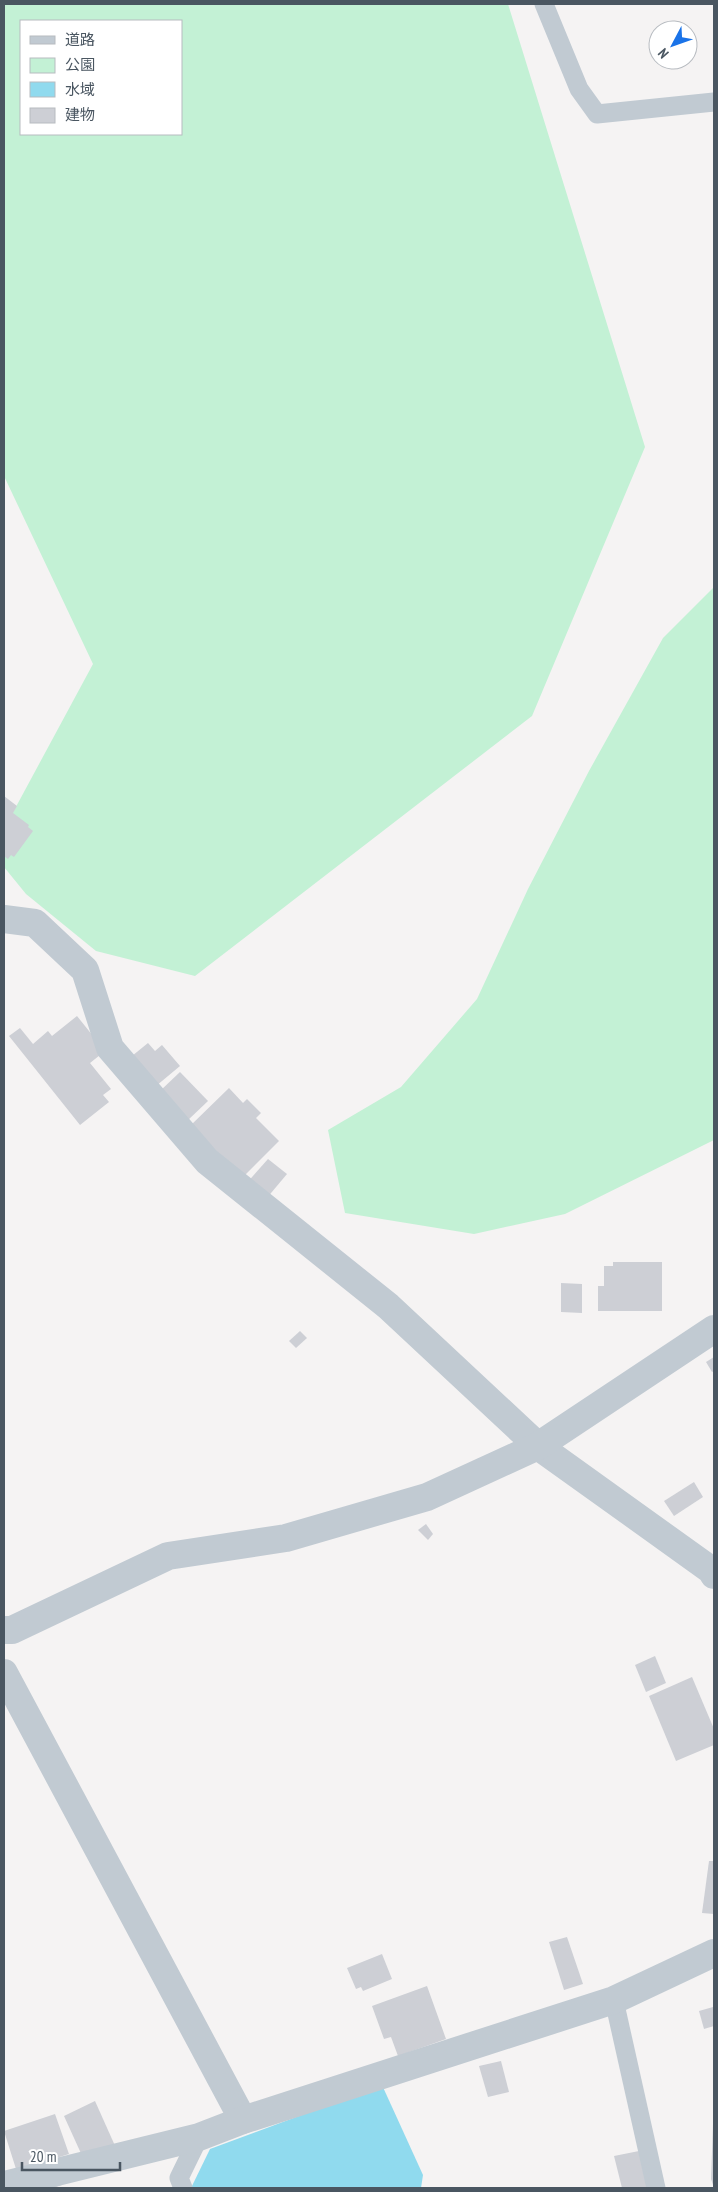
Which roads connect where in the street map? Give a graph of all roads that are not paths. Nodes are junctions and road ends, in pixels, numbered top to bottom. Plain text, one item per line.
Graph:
1 (544, 4) edge
2 (714, 102) edge
3 (4, 919) edge
4 (714, 1328) edge
5 (538, 1446) junction
6 (714, 1575) edge
7 (4, 1630) edge
8 (4, 1673) edge
9 (714, 1953) edge
10 (614, 2000) junction
11 (243, 2120) junction
12 (199, 2137) junction
13 (4, 2185) edge
14 (183, 2188) edge
15 (656, 2188) edge

1 - 2 lane
3 - 5 street
4 - 5 street
5 - 6 street
5 - 7 street
8 - 11 street
9 - 10 street
10 - 11 street
10 - 15 lane
11 - 12 street
12 - 13 street
12 - 14 lane

